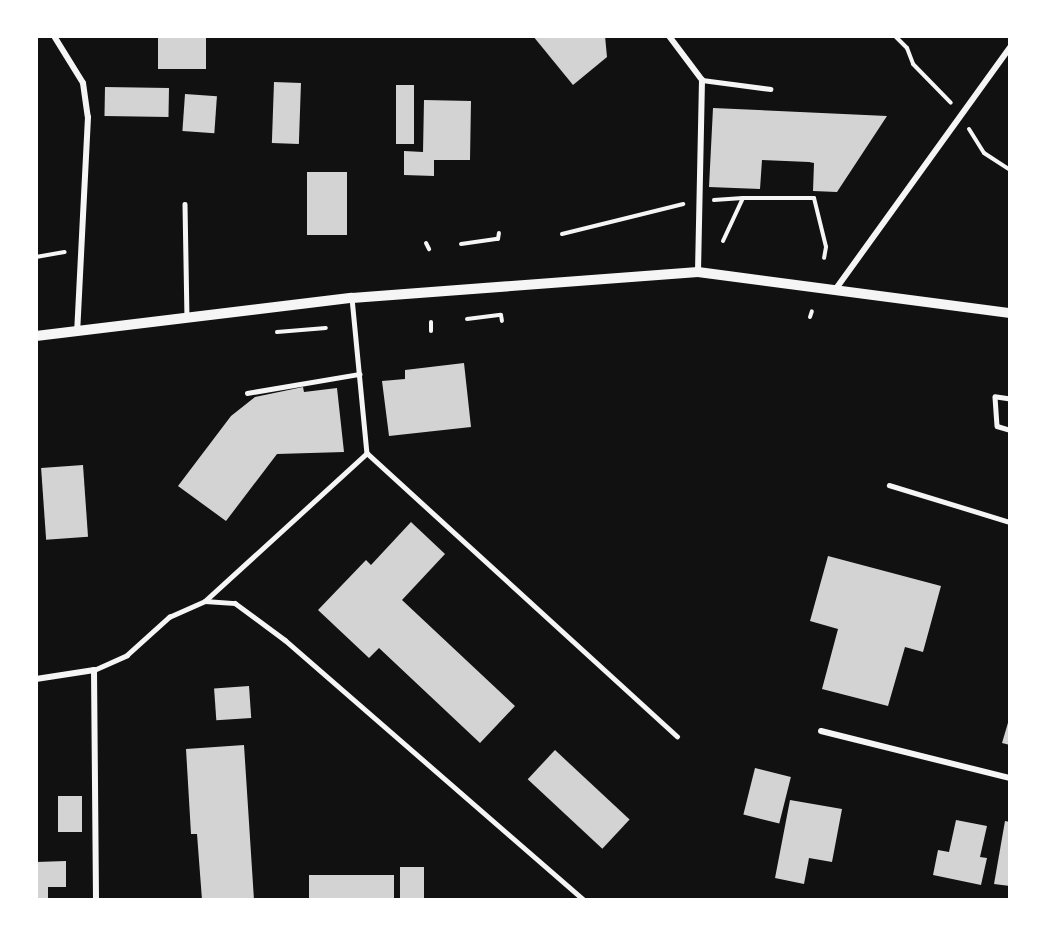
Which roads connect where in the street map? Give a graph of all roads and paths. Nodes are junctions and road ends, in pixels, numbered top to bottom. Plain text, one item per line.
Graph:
1 (54, 36) edge
2 (669, 36) edge
3 (895, 36) edge
4 (1010, 47) edge
5 (702, 80) junction
6 (770, 89) dead end
7 (961, 117) junction
8 (1010, 170) edge
9 (743, 198) junction
10 (699, 200) junction
11 (185, 204) dead end
12 (498, 233) dead end
13 (562, 234) dead end
14 (723, 241) dead end
15 (426, 243) dead end
16 (461, 244) dead end
17 (81, 249) junction
18 (429, 249) dead end
19 (36, 257) edge
20 (824, 258) dead end
21 (698, 272) junction
22 (835, 290) junction
23 (352, 298) junction
24 (812, 311) dead end
25 (1010, 314) edge
26 (810, 317) dead end
27 (187, 318) junction
28 (467, 319) dead end
29 (502, 321) dead end
30 (431, 322) dead end
31 (326, 328) dead end
32 (431, 331) dead end
33 (77, 332) junction
34 (277, 332) dead end
35 (36, 336) edge
36 (359, 374) junction
37 (247, 393) dead end
38 (1010, 399) edge
39 (1010, 430) edge
40 (367, 453) junction
41 (889, 485) dead end
42 (1010, 522) edge
43 (205, 601) junction
44 (94, 670) junction
45 (36, 679) edge
46 (821, 731) dead end
47 (677, 736) dead end
48 (1010, 778) edge
49 (583, 898) dead end
50 (96, 900) edge

1 - 17 street
2 - 5 street
3 - 7 path
4 - 7 street
5 - 6 lane
5 - 10 street
7 - 8 path
7 - 22 street
9 - 10 path
9 - 14 path
9 - 20 path
10 - 13 path
10 - 21 street
11 - 27 lane
12 - 16 path
15 - 18 path
17 - 19 path
17 - 33 street
21 - 22 street
21 - 23 street
22 - 25 street
23 - 27 street
23 - 36 lane
24 - 26 path
27 - 33 street
28 - 29 path
30 - 32 path
31 - 34 path
33 - 35 street
36 - 37 lane
36 - 40 lane
38 - 39 lane
40 - 43 lane
40 - 47 lane
41 - 42 lane
43 - 44 lane
43 - 49 lane
44 - 45 street
44 - 50 street
46 - 48 street

